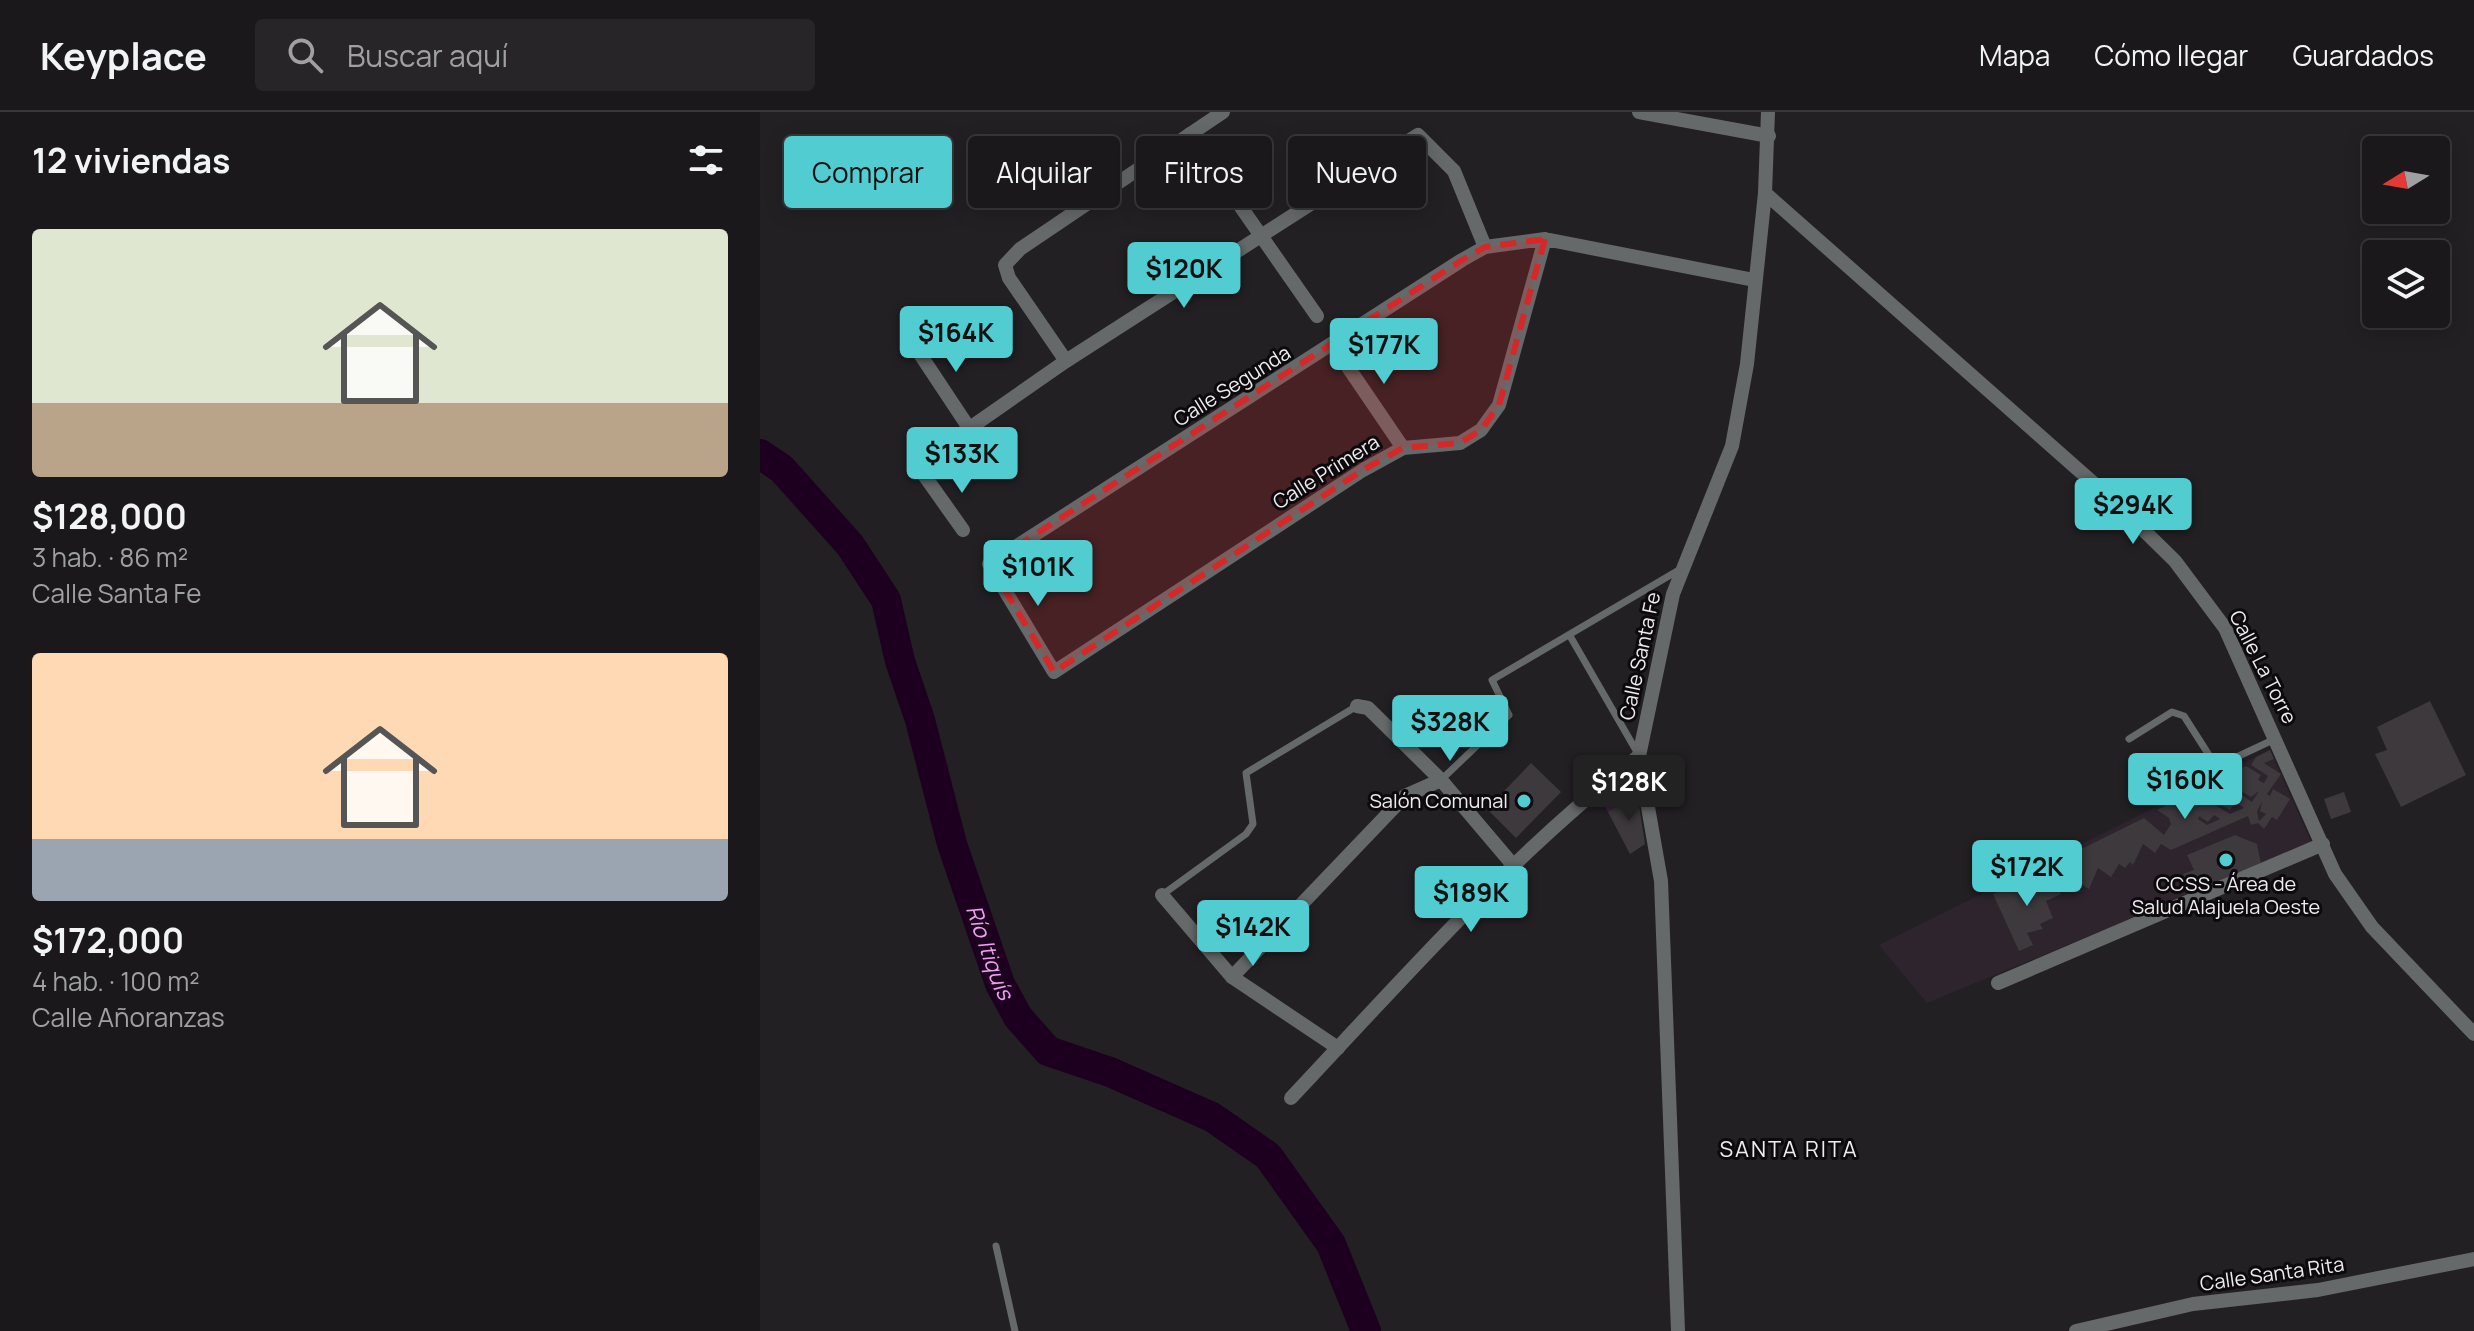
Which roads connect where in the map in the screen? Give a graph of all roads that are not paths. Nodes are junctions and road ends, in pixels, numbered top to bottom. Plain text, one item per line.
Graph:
1 (1223, 112) edge
2 (1639, 112) edge
3 (1768, 112) edge
4 (1190, 134) junction
5 (1769, 136) junction
6 (1765, 193) junction
7 (1261, 239) junction
8 (1545, 239) junction
9 (1485, 247) junction
10 (1754, 280) junction
11 (1317, 316) dead end
12 (912, 342) dead end
13 (1333, 345) junction
14 (1066, 361) junction
15 (969, 428) junction
16 (1403, 448) junction
17 (963, 530) dead end
18 (1681, 569) junction
19 (1570, 636) junction
20 (1054, 672) joint
21 (1357, 706) joint
22 (2276, 738) junction
23 (2129, 739) dead end
24 (1639, 756) junction
25 (1441, 780) junction
26 (2323, 844) junction
27 (1513, 865) junction
28 (1162, 895) joint
29 (1232, 977) junction
30 (1998, 983) dead end
31 (2474, 1034) edge
32 (1338, 1048) junction
33 (1291, 1098) dead end
34 (996, 1246) dead end
35 (2474, 1259) edge
36 (1015, 1331) edge
37 (1678, 1331) edge
38 (2076, 1331) edge

1 - 4 street
2 - 5 street
3 - 5 street
4 - 7 street
4 - 14 street
5 - 6 street
6 - 10 street, Calle Santa Fe
6 - 22 street, Calle La Torre
7 - 9 street
7 - 11 street
7 - 14 street
8 - 9 street, Calle Segunda
8 - 10 street
8 - 16 street, Calle Primera
9 - 13 street, Calle Segunda
10 - 18 street, Calle Santa Fe
12 - 15 street
13 - 16 street
13 - 20 street, Calle Segunda
14 - 15 street
15 - 17 street
16 - 20 street, Calle Primera
18 - 19 lane
18 - 24 street, Calle Santa Fe
19 - 24 lane
19 - 25 lane
21 - 25 street
21 - 28 lane
22 - 23 lane
22 - 26 street, Calle La Torre
24 - 27 street
24 - 37 street, Calle Santa Fe
25 - 27 street
25 - 29 street
26 - 30 street
26 - 31 street, Calle La Torre
27 - 32 street
28 - 29 street
29 - 32 street
32 - 33 street
34 - 36 lane
35 - 38 street, Calle Santa Rita

